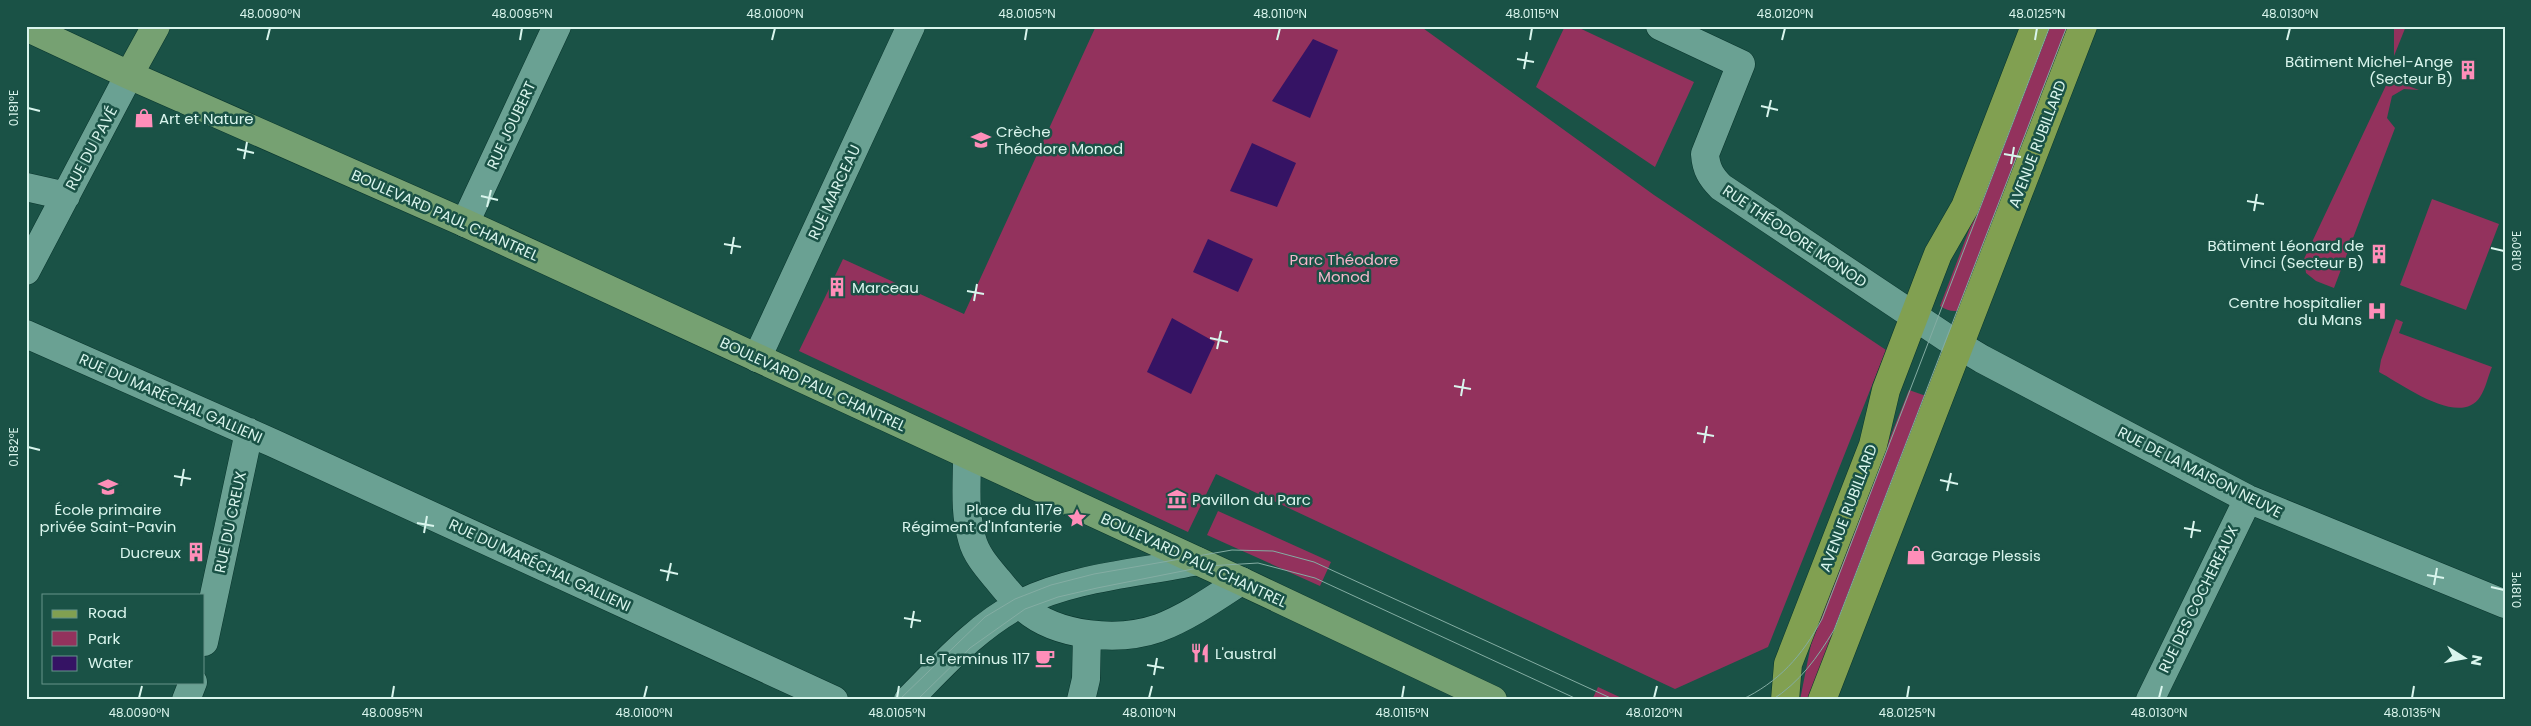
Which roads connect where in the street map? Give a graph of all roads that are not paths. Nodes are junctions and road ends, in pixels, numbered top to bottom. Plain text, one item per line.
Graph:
1 (156, 26) edge
2 (557, 26) edge
3 (912, 26) edge
4 (1660, 26) edge
5 (2035, 26) edge
6 (2083, 26) edge
7 (26, 27) edge
8 (129, 75) junction
9 (26, 187) edge
10 (66, 196) junction
11 (464, 223) junction
12 (26, 271) edge
13 (1910, 313) junction
14 (26, 334) edge
15 (1959, 346) junction
16 (757, 358) junction
17 (249, 432) junction
18 (967, 456) junction
19 (2248, 499) junction
20 (1197, 562) junction
21 (1241, 581) junction
22 (1020, 604) junction
23 (2505, 604) edge
24 (1087, 634) junction
25 (205, 637) edge
26 (191, 684) edge
27 (186, 700) edge
28 (834, 700) edge
29 (908, 700) edge
30 (1081, 700) edge
31 (1494, 700) edge
32 (1785, 700) edge
33 (1822, 700) edge
34 (2150, 700) edge

1 - 8 street, RUE DU PAVÉ
2 - 11 street, RUE JOUBERT
3 - 16 street, RUE MARCEAU
4 - 13 street, RUE THÉODORE MONOD
5 - 13 main road, AVENUE RUBILLARD
6 - 15 main road, AVENUE RUBILLARD
7 - 8 street, BOULEVARD PAUL CHANTREL
8 - 10 street, RUE DU PAVÉ
8 - 11 street, BOULEVARD PAUL CHANTREL
9 - 10 street
10 - 12 street, RUE DU PAVÉ
11 - 16 street, BOULEVARD PAUL CHANTREL
13 - 15 street
13 - 32 main road, AVENUE RUBILLARD
14 - 17 street, RUE DU MARÉCHAL GALLIENI
15 - 19 street, RUE DE LA MAISON NEUVE
15 - 33 main road, AVENUE RUBILLARD
16 - 18 street, BOULEVARD PAUL CHANTREL
17 - 25 street, RUE DU CREUX
17 - 28 street, RUE DU MARÉCHAL GALLIENI
18 - 20 street, BOULEVARD PAUL CHANTREL
18 - 22 street
19 - 23 street, RUE DE LA MAISON NEUVE
19 - 34 street, RUE DES COCHEREAUX
20 - 21 street, BOULEVARD PAUL CHANTREL
20 - 22 street
21 - 24 street
21 - 31 street, BOULEVARD PAUL CHANTREL
22 - 24 street
22 - 29 street
24 - 30 street
26 - 27 street

